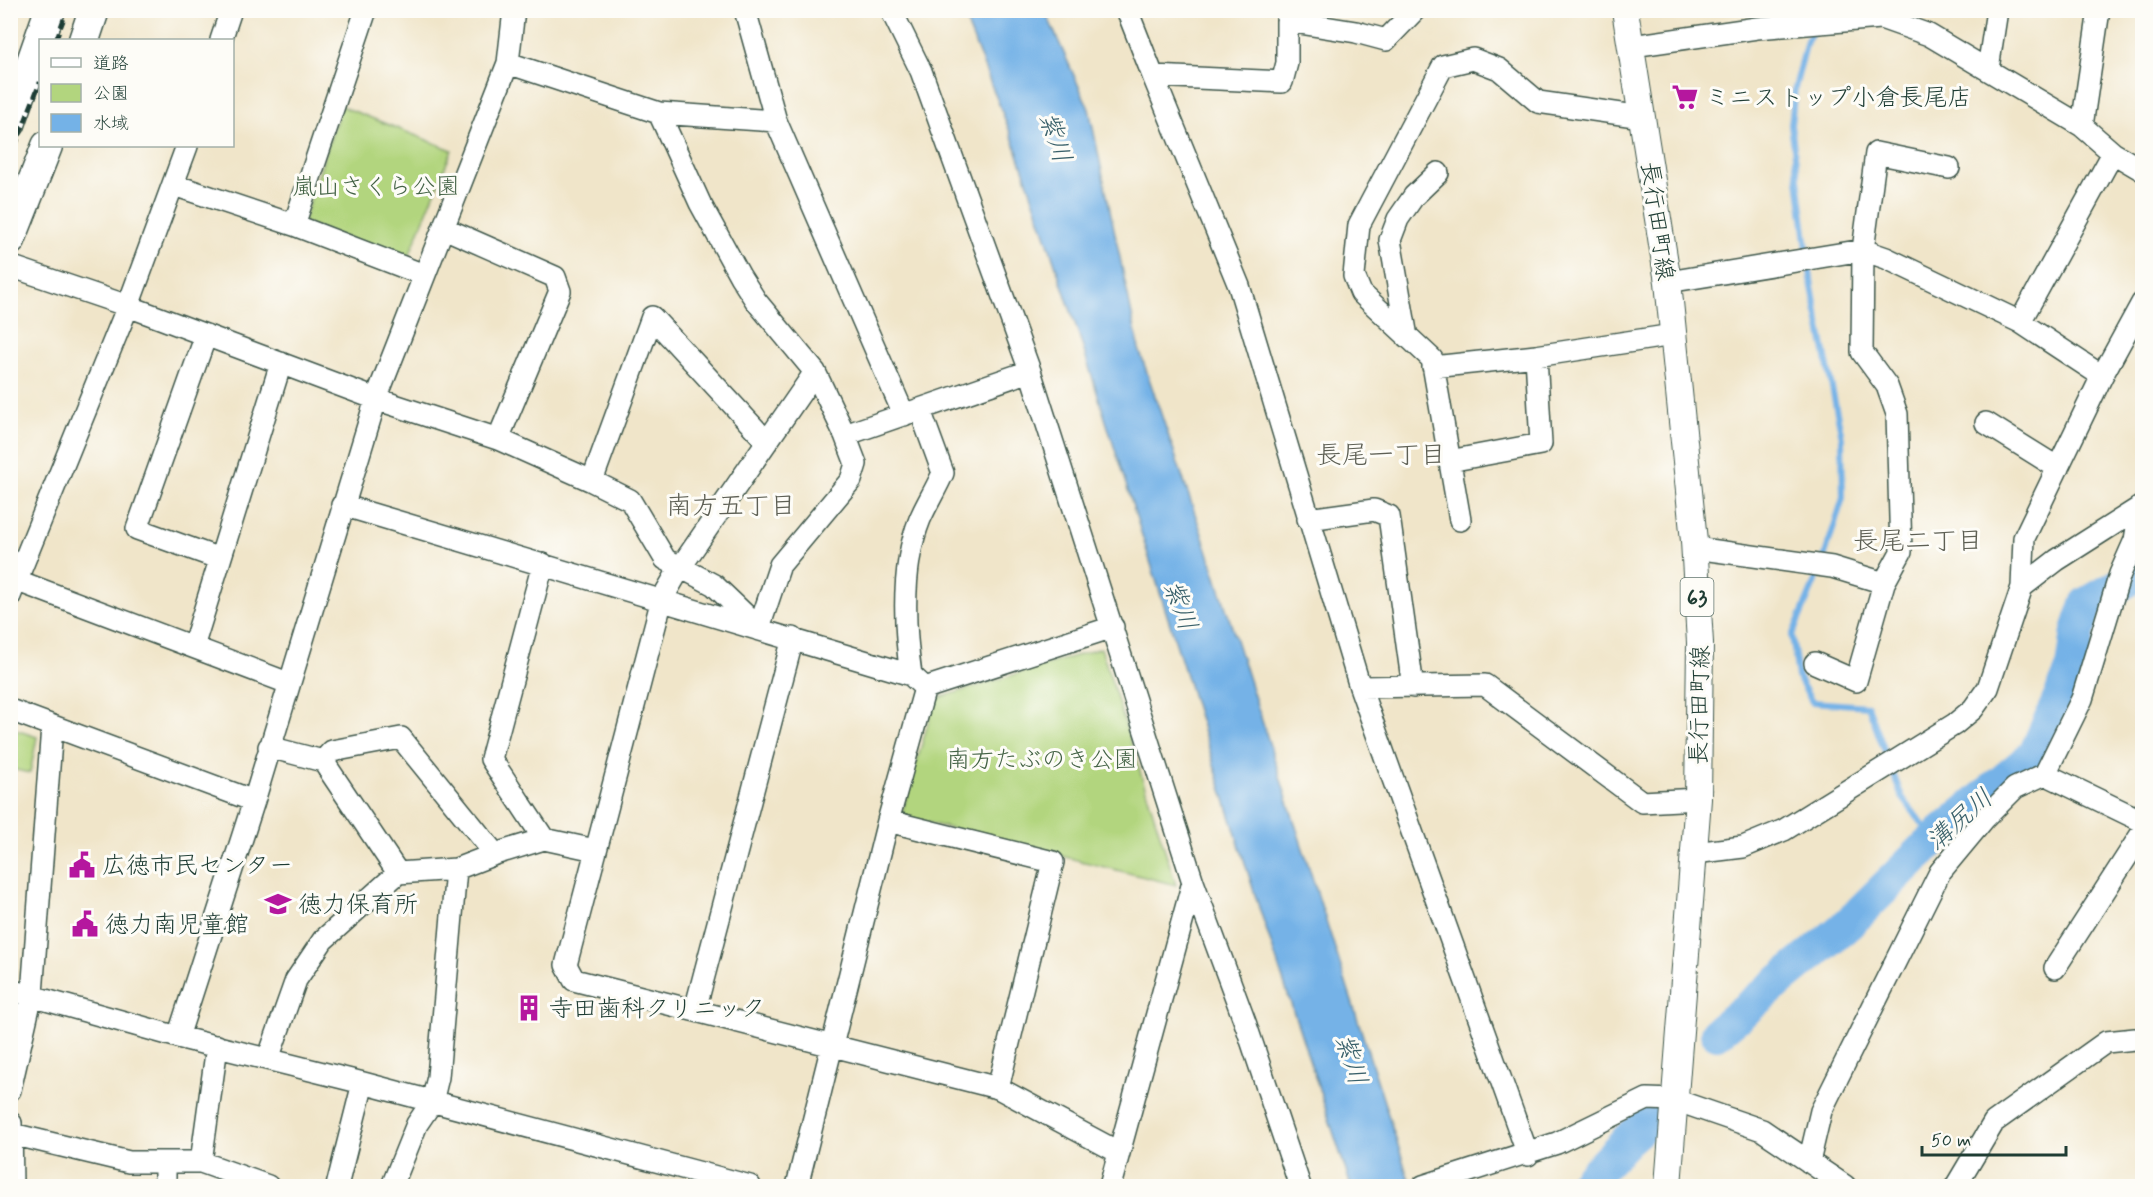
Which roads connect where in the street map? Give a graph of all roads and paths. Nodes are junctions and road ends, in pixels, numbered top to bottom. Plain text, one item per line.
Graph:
1 (50, 10) edge
2 (94, 10) edge
3 (231, 10) edge
4 (366, 10) edge
5 (514, 10) edge
6 (746, 10) edge
7 (891, 10) edge
8 (1127, 10) edge
9 (1415, 10) edge
10 (1625, 10) edge
11 (1997, 10) edge
12 (2099, 10) edge
13 (1882, 14) edge
14 (1804, 17) edge
15 (40, 39) edge
16 (84, 39) edge
17 (221, 39) edge
18 (39, 41) edge
19 (1632, 46) junction
20 (508, 63) junction
21 (1988, 69) junction
22 (1153, 76) junction
23 (659, 113) junction
24 (1642, 117) junction
25 (776, 121) junction
26 (10, 124) edge
27 (2082, 126) junction
28 (47, 147) edge
29 (187, 147) edge
30 (2113, 153) junction
31 (1949, 168) dead end
32 (2142, 170) edge
33 (1438, 173) dead end
34 (174, 185) junction
35 (294, 225) junction
36 (444, 228) junction
37 (10, 240) edge
38 (1863, 250) junction
39 (10, 266) edge
40 (424, 275) junction
41 (1668, 282) junction
42 (2142, 303) edge
43 (128, 306) junction
44 (2020, 322) junction
45 (206, 335) junction
46 (1672, 335) junction
47 (1407, 337) junction
48 (1536, 356) junction
49 (281, 363) junction
50 (1433, 366) junction
51 (1030, 371) junction
52 (814, 372) junction
53 (2102, 376) junction
54 (376, 399) junction
55 (912, 413) junction
56 (1986, 423) dead end
57 (845, 435) junction
58 (498, 439) junction
59 (767, 441) junction
60 (1449, 461) junction
61 (2058, 468) junction
62 (592, 481) junction
63 (342, 506) junction
64 (2141, 508) edge
65 (1308, 519) junction
66 (1460, 520) dead end
67 (1695, 548) junction
68 (220, 559) junction
69 (543, 564) junction
70 (680, 568) junction
71 (1884, 583) junction
72 (13, 585) edge
73 (2022, 587) junction
74 (662, 599) junction
75 (759, 627) junction
76 (1113, 627) junction
77 (793, 638) junction
78 (193, 647) junction
79 (1815, 663) dead end
80 (918, 681) junction
81 (288, 682) junction
82 (1360, 687) junction
83 (1413, 687) junction
84 (10, 710) edge
85 (52, 727) junction
86 (269, 747) junction
87 (323, 761) junction
88 (2045, 774) junction
89 (1698, 799) junction
90 (254, 801) junction
91 (888, 821) junction
92 (2142, 821) edge
93 (2142, 833) edge
94 (544, 839) junction
95 (595, 850) junction
96 (1694, 853) junction
97 (495, 854) junction
98 (456, 869) junction
99 (398, 873) junction
100 (1193, 882) junction
101 (2055, 968) dead end
102 (10, 990) edge
103 (32, 994) junction
104 (695, 1010) junction
105 (178, 1037) junction
106 (2142, 1041) edge
107 (217, 1046) junction
108 (832, 1046) junction
109 (268, 1059) junction
110 (363, 1083) junction
111 (998, 1088) junction
112 (10, 1090) edge
113 (1675, 1100) junction
114 (432, 1102) junction
115 (11, 1128) edge
116 (1118, 1152) junction
117 (1520, 1157) junction
118 (165, 1162) junction
119 (201, 1162) junction
120 (1809, 1162) junction
121 (12, 1186) edge
122 (165, 1186) edge
123 (260, 1186) edge
124 (337, 1186) edge
125 (392, 1186) edge
126 (750, 1186) edge
127 (797, 1186) edge
128 (1110, 1186) edge
129 (1300, 1186) edge
130 (1424, 1186) edge
131 (1668, 1186) edge
132 (1845, 1186) edge
133 (1956, 1186) edge

1 - 15 highway
2 - 16 highway
3 - 17 street
4 - 35 street
5 - 20 street
6 - 25 street
7 - 51 street
8 - 22 street
9 - 22 street
10 - 19 main road, 長行田町線 / 63
11 - 21 street
12 - 27 street
13 - 14 street
13 - 21 street
14 - 19 street
18 - 26 highway
19 - 24 main road, 長行田町線 / 63
20 - 23 street
20 - 36 street
21 - 27 street
22 - 65 street
23 - 25 street
23 - 52 street
24 - 41 main road, 長行田町線 / 63
24 - 47 street
25 - 55 street
27 - 30 street
28 - 37 highway
29 - 34 street
30 - 32 street
30 - 44 street
31 - 38 street
33 - 47 street
34 - 35 street
34 - 43 street
35 - 40 street
36 - 40 street
36 - 58 street
38 - 41 street
38 - 44 street
38 - 71 street
39 - 43 street
40 - 54 street
41 - 46 main road, 長行田町線 / 63
42 - 53 street
43 - 45 street
43 - 72 street
44 - 53 street
45 - 49 street
45 - 68 street
46 - 48 street
46 - 67 main road, 長行田町線 / 63
47 - 50 street
48 - 50 street
48 - 60 street
49 - 54 street
49 - 68 street
50 - 60 street
51 - 55 street
51 - 76 street
52 - 57 street
52 - 59 street
53 - 61 street
54 - 58 street
54 - 63 street
55 - 57 street
55 - 80 street
56 - 61 street
57 - 75 street
58 - 62 street
59 - 62 street
59 - 70 street
60 - 66 street
61 - 73 street
62 - 70 street
63 - 69 street
63 - 81 street
64 - 73 street
64 - 88 street
65 - 82 street
65 - 83 street
67 - 71 street
67 - 89 main road, 長行田町線 / 63
68 - 78 street
69 - 74 street
69 - 94 street
70 - 74 street
70 - 75 street
71 - 79 street
72 - 78 street
73 - 96 street
74 - 75 street
74 - 95 street
75 - 77 street
76 - 80 street
76 - 100 street
77 - 80 street
77 - 104 street
78 - 81 street
80 - 91 street
81 - 86 street
82 - 83 street
82 - 117 street
83 - 89 street
84 - 85 street
85 - 90 street
85 - 103 street
86 - 87 street
86 - 90 street
87 - 97 street
87 - 99 street
88 - 92 street
88 - 120 street
89 - 96 main road, 長行田町線 / 63
90 - 105 street
91 - 108 street
91 - 111 street
93 - 101 street
94 - 95 street
94 - 97 street
95 - 104 street
96 - 113 main road, 長行田町線 / 63
97 - 98 street
98 - 99 street
98 - 114 street
99 - 109 street
100 - 116 street
100 - 129 street
102 - 103 street
103 - 105 street
103 - 112 street
104 - 108 street
105 - 107 street
106 - 133 street
107 - 109 street
107 - 119 street
108 - 111 street
108 - 127 street
109 - 110 street
110 - 114 street
110 - 124 street
111 - 116 street
113 - 117 street
113 - 120 street
113 - 131 main road, 長行田町線 / 63
114 - 125 street
114 - 126 street
115 - 118 street
115 - 121 street
116 - 128 street
117 - 130 street
118 - 119 street
118 - 122 street
119 - 123 street
120 - 132 street

